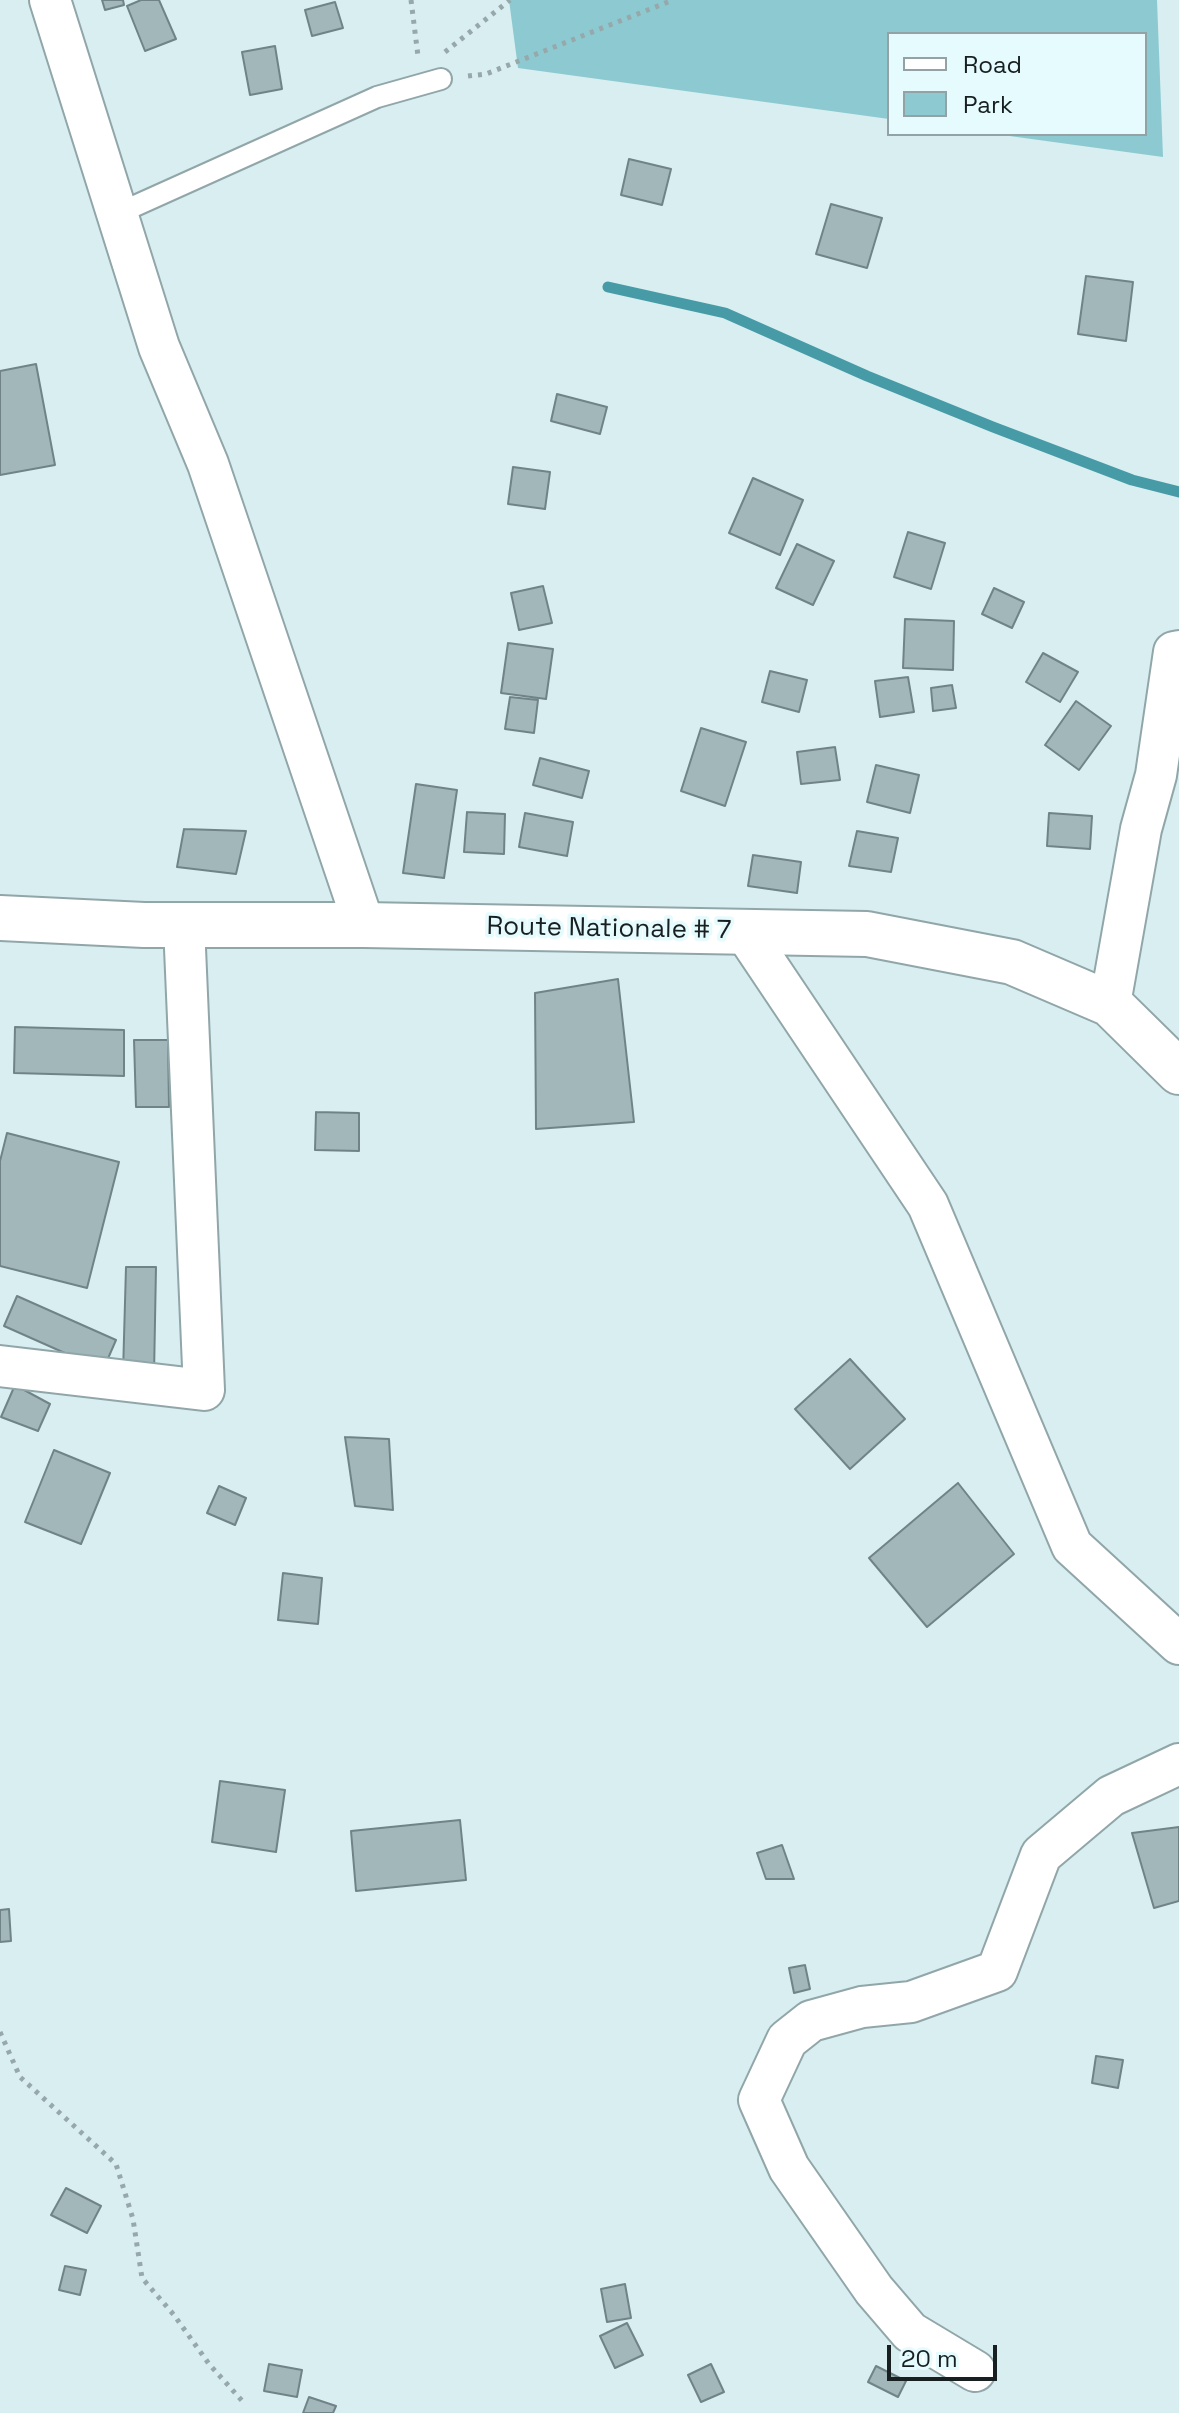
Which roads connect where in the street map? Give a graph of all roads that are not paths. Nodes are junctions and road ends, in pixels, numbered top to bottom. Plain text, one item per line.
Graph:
1 (50, 0) edge
2 (441, 79) road end
3 (117, 214) junction
4 (1179, 651) edge
5 (0, 918) edge
6 (184, 925) junction
7 (364, 925) junction
8 (745, 932) junction
9 (1110, 1004) junction
10 (1179, 1072) edge
11 (0, 1366) edge
12 (1179, 1644) edge
13 (1179, 1764) edge
14 (975, 2371) dead end

1 - 3 street
2 - 3 lane
3 - 7 street
4 - 9 street
5 - 6 main road, Route Nationale # 7
6 - 7 main road, Route Nationale # 7
6 - 11 street
7 - 8 main road, Route Nationale # 7
8 - 9 main road, Route Nationale # 7
8 - 12 street
9 - 10 main road, Route Nationale # 7
13 - 14 street

